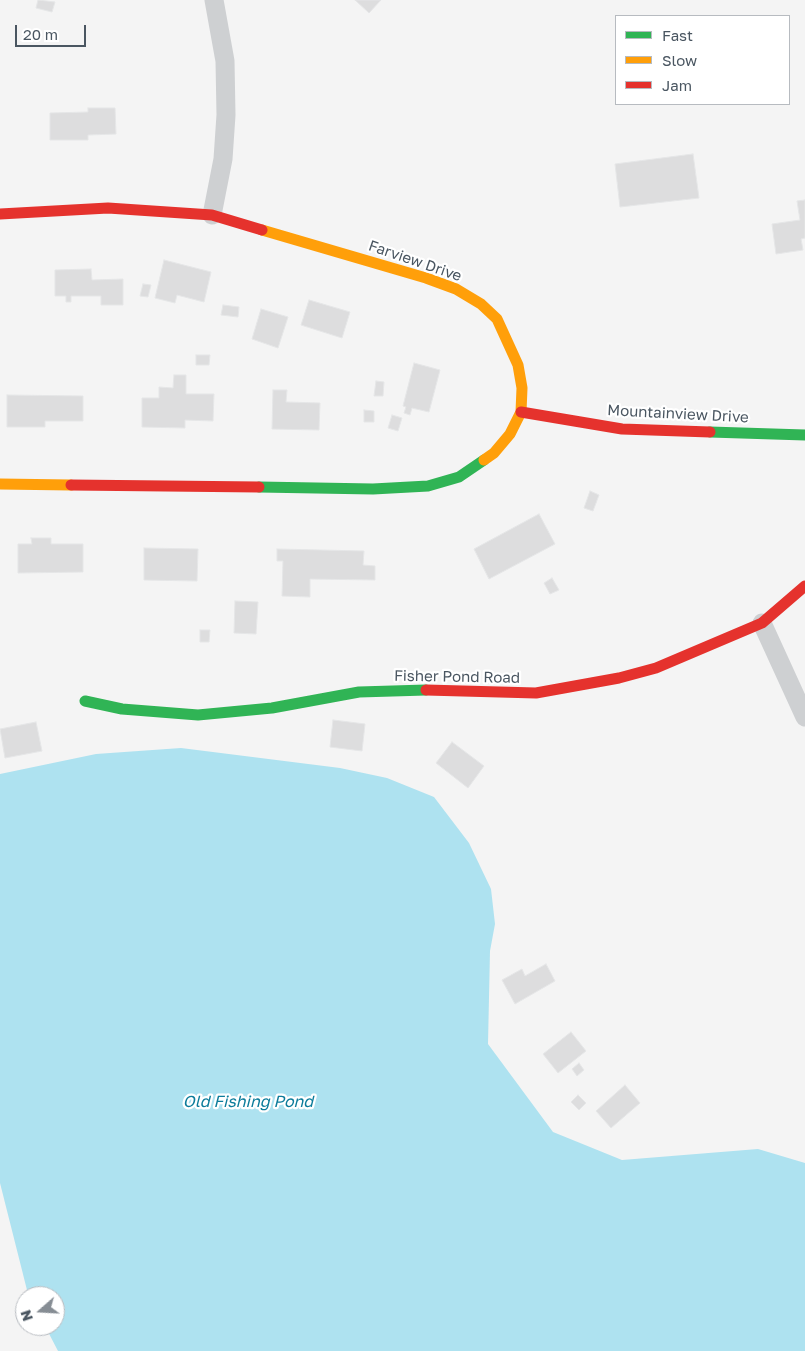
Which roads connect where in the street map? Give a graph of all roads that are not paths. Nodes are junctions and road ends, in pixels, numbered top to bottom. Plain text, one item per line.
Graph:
1 (214, 0) edge
2 (0, 214) edge
3 (212, 215) junction
4 (521, 412) junction
5 (805, 436) edge
6 (0, 484) edge
7 (805, 586) edge
8 (762, 623) junction
9 (85, 701) dead end
10 (805, 718) edge

1 - 3 street
2 - 3 street, Farview Drive
3 - 4 street, Farview Drive
4 - 5 street, Mountainview Drive
4 - 6 street, Farview Drive
7 - 8 street, Fisher Pond Road
8 - 9 street, Fisher Pond Road
8 - 10 street

